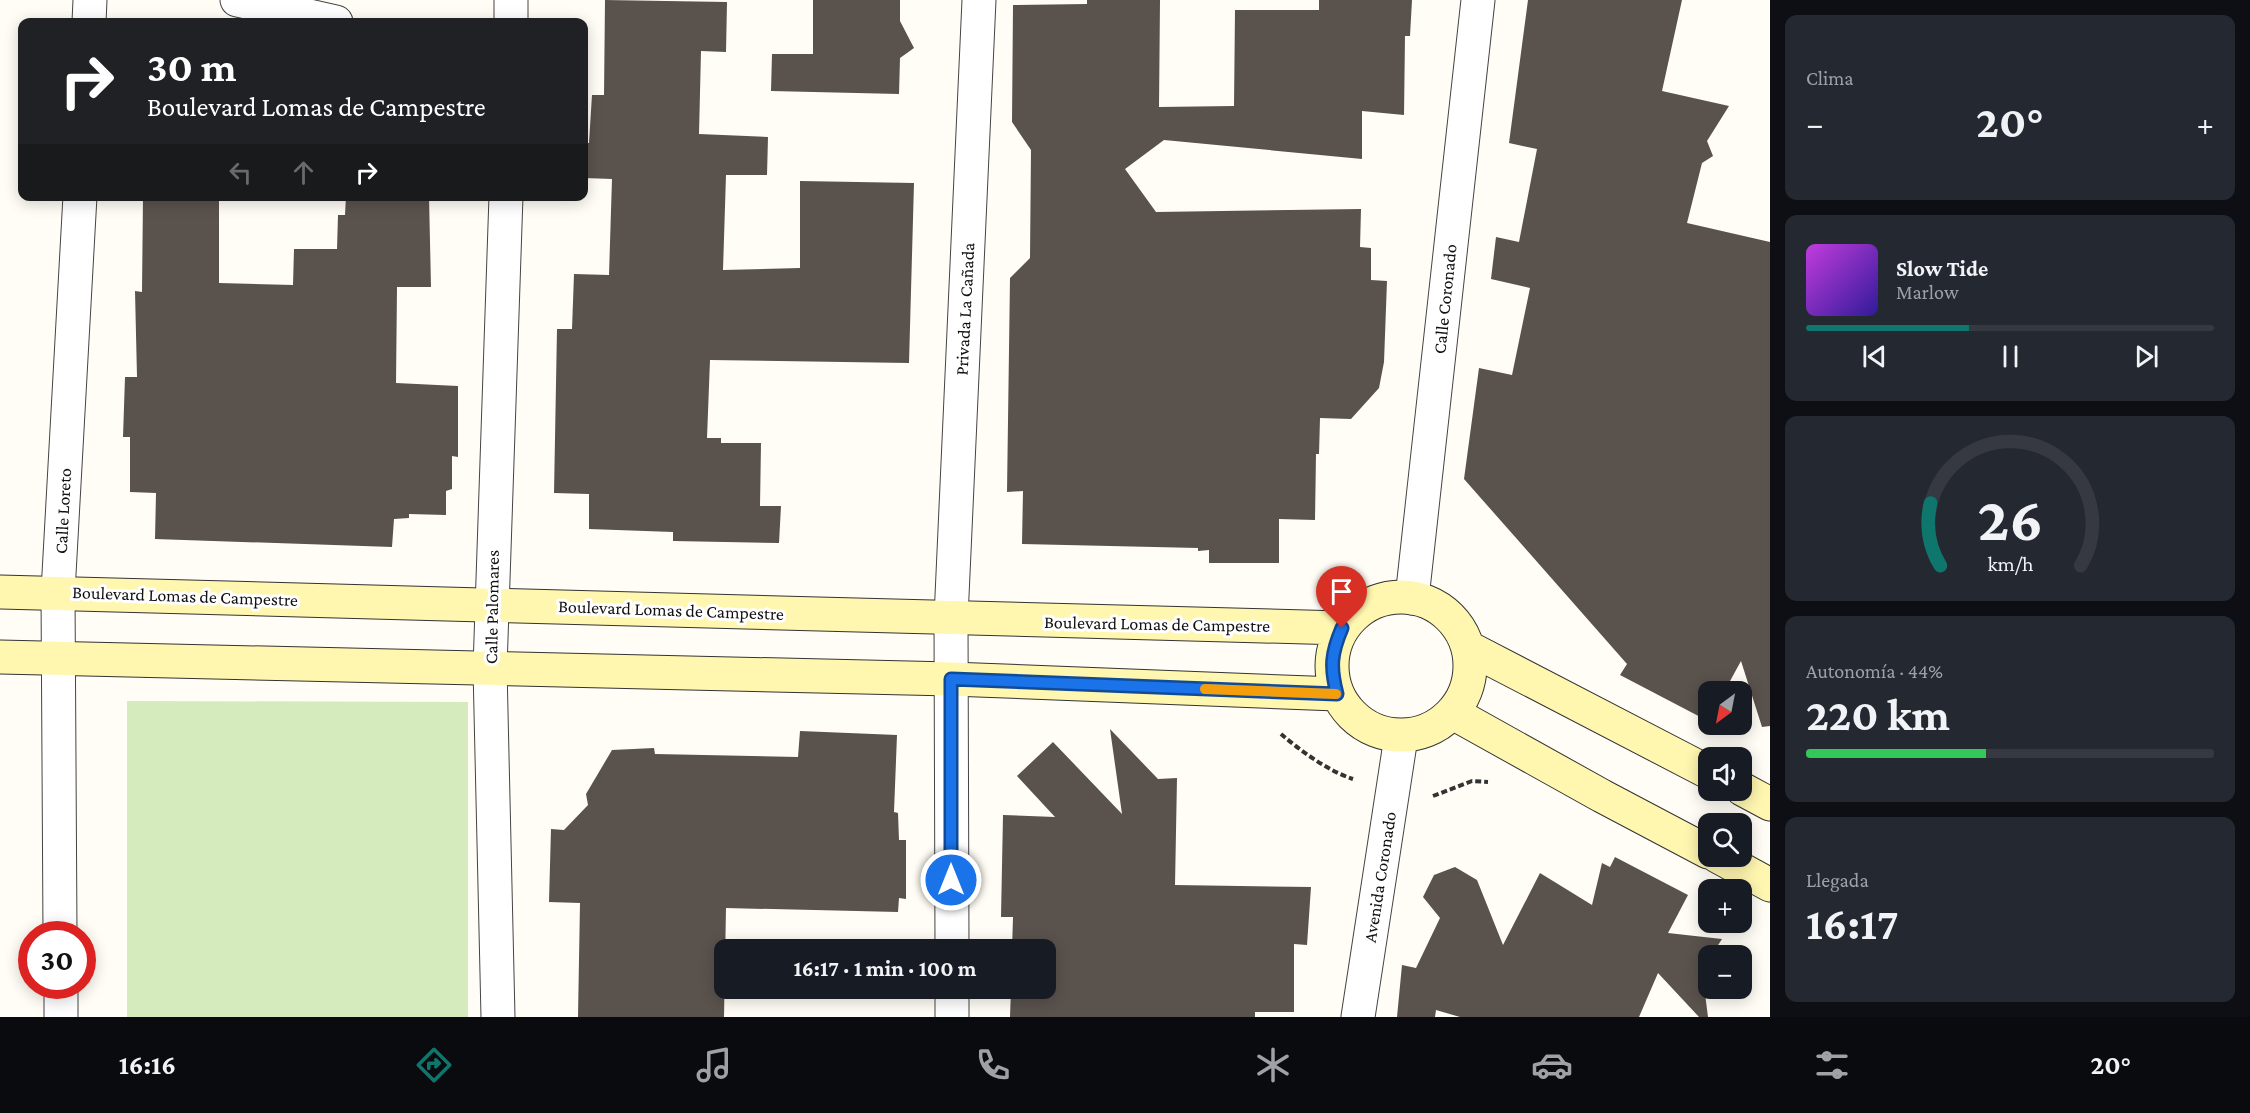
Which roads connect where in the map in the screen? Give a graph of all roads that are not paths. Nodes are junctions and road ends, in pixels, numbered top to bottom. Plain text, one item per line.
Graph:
1 (90, 0) edge
2 (237, 0) edge
3 (511, 0) edge
4 (979, 0) edge
5 (1478, 0) edge
6 (89, 18) edge
7 (318, 18) edge
8 (511, 18) edge
9 (80, 201) edge
10 (506, 201) edge
11 (0, 592) edge
12 (58, 592) junction
13 (1412, 598) junction
14 (491, 605) junction
15 (951, 618) junction
16 (1342, 628) junction
17 (1469, 648) junction
18 (0, 657) edge
19 (58, 658) junction
20 (490, 668) junction
21 (951, 679) junction
22 (1337, 694) junction
23 (1453, 713) junction
24 (1401, 737) junction
25 (1698, 767) edge
26 (1752, 794) edge
27 (1770, 804) edge
28 (1698, 847) edge
29 (1736, 867) edge
30 (1770, 885) edge
31 (60, 921) edge
32 (952, 939) edge
33 (61, 999) edge
34 (952, 999) edge
35 (61, 1017) edge
36 (498, 1017) edge
37 (952, 1017) edge
38 (1358, 1017) edge

1 - 6 street
2 - 7 street
3 - 8 street
4 - 15 street, Privada La Cañada
5 - 13 street, Calle Coronado
9 - 12 street, Calle Loreto
10 - 14 street, Calle Palomares
11 - 12 main road, Boulevard Lomas de Campestre
12 - 14 main road, Boulevard Lomas de Campestre
12 - 19 street, Calle Loreto
13 - 16 main road
13 - 17 main road
14 - 15 main road, Boulevard Lomas de Campestre
14 - 20 street, Calle Palomares
15 - 16 main road, Boulevard Lomas de Campestre
15 - 21 street, Privada La Cañada
16 - 22 main road
17 - 23 main road
17 - 25 main road
18 - 19 main road
19 - 20 main road
19 - 31 street, Calle Loreto
20 - 21 main road
20 - 36 street, Calle Palomares
21 - 22 main road
21 - 32 street, Privada La Cañada
22 - 24 main road
23 - 24 main road
23 - 28 main road
24 - 38 street, Avenida Coronado
26 - 27 main road
29 - 30 main road
33 - 35 street
34 - 37 street

